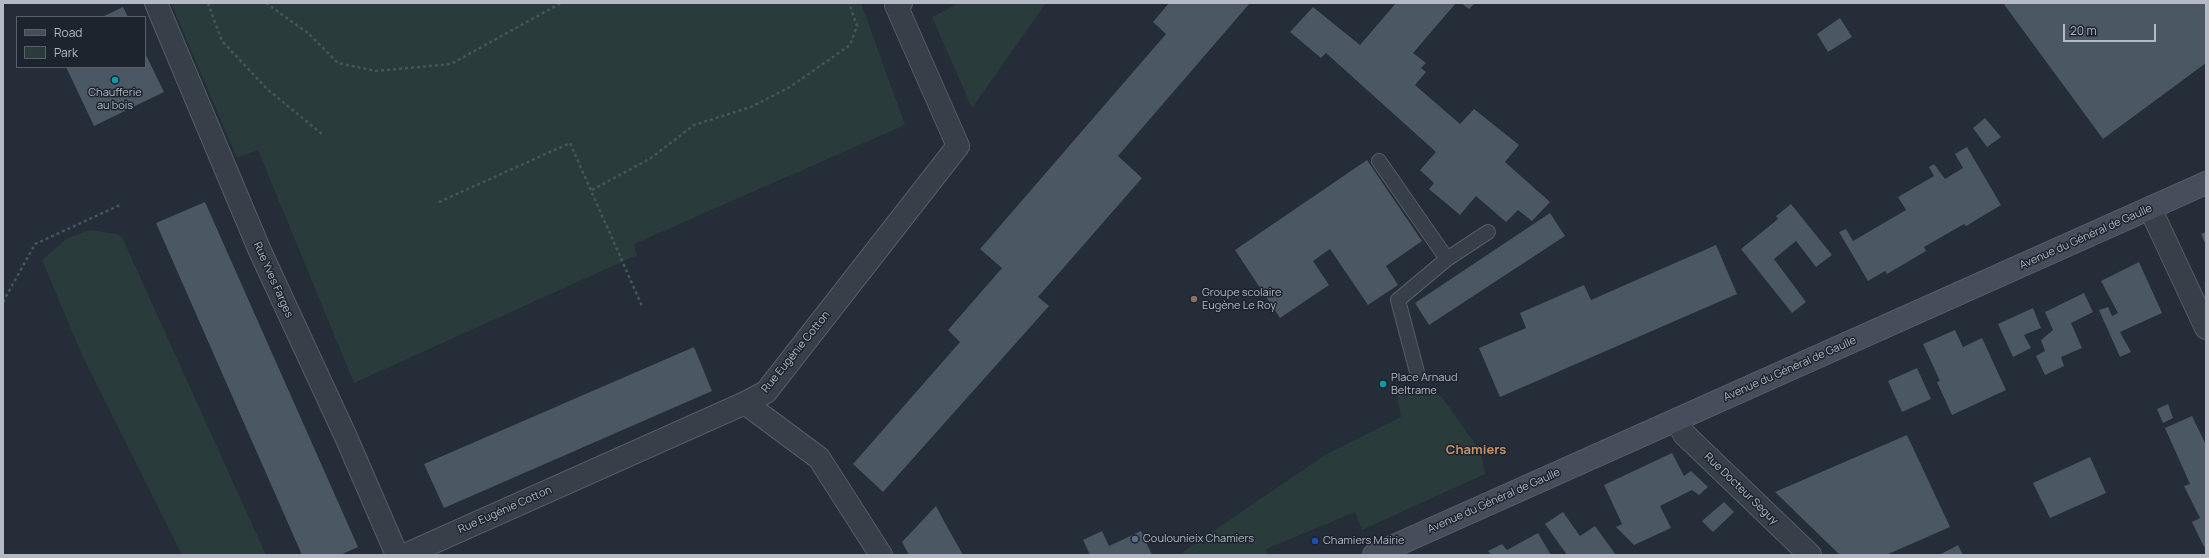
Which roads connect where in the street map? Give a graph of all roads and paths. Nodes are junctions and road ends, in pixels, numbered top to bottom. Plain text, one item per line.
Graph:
1 (156, 3) edge
2 (208, 3) edge
3 (266, 3) edge
4 (561, 3) edge
5 (849, 3) edge
6 (900, 3) edge
7 (322, 134) dead end
8 (1379, 161) dead end
9 (2206, 183) edge
10 (592, 190) junction
11 (439, 202) dead end
12 (120, 205) dead end
13 (2150, 208) junction
14 (1488, 232) dead end
15 (1447, 259) junction
16 (3, 302) edge
17 (642, 306) dead end
18 (2206, 328) edge
19 (1418, 372) dead end
20 (745, 404) junction
21 (1677, 420) junction
22 (396, 555) edge
23 (405, 555) edge
24 (881, 555) edge
25 (1374, 555) edge
26 (1810, 555) edge

1 - 22 street, Rue Yves Farges
2 - 7 path
3 - 4 path
5 - 10 path
6 - 20 street, Rue Eugénie Cotton
8 - 15 lane
9 - 13 main road, Avenue du Général de Gaulle
10 - 11 path
10 - 17 path
12 - 16 path
13 - 18 street
13 - 21 main road, Avenue du Général de Gaulle
14 - 15 lane
15 - 19 lane
20 - 23 street, Rue Eugénie Cotton
20 - 24 street
21 - 25 main road, Avenue du Général de Gaulle
21 - 26 street, Rue Docteur Seguy

